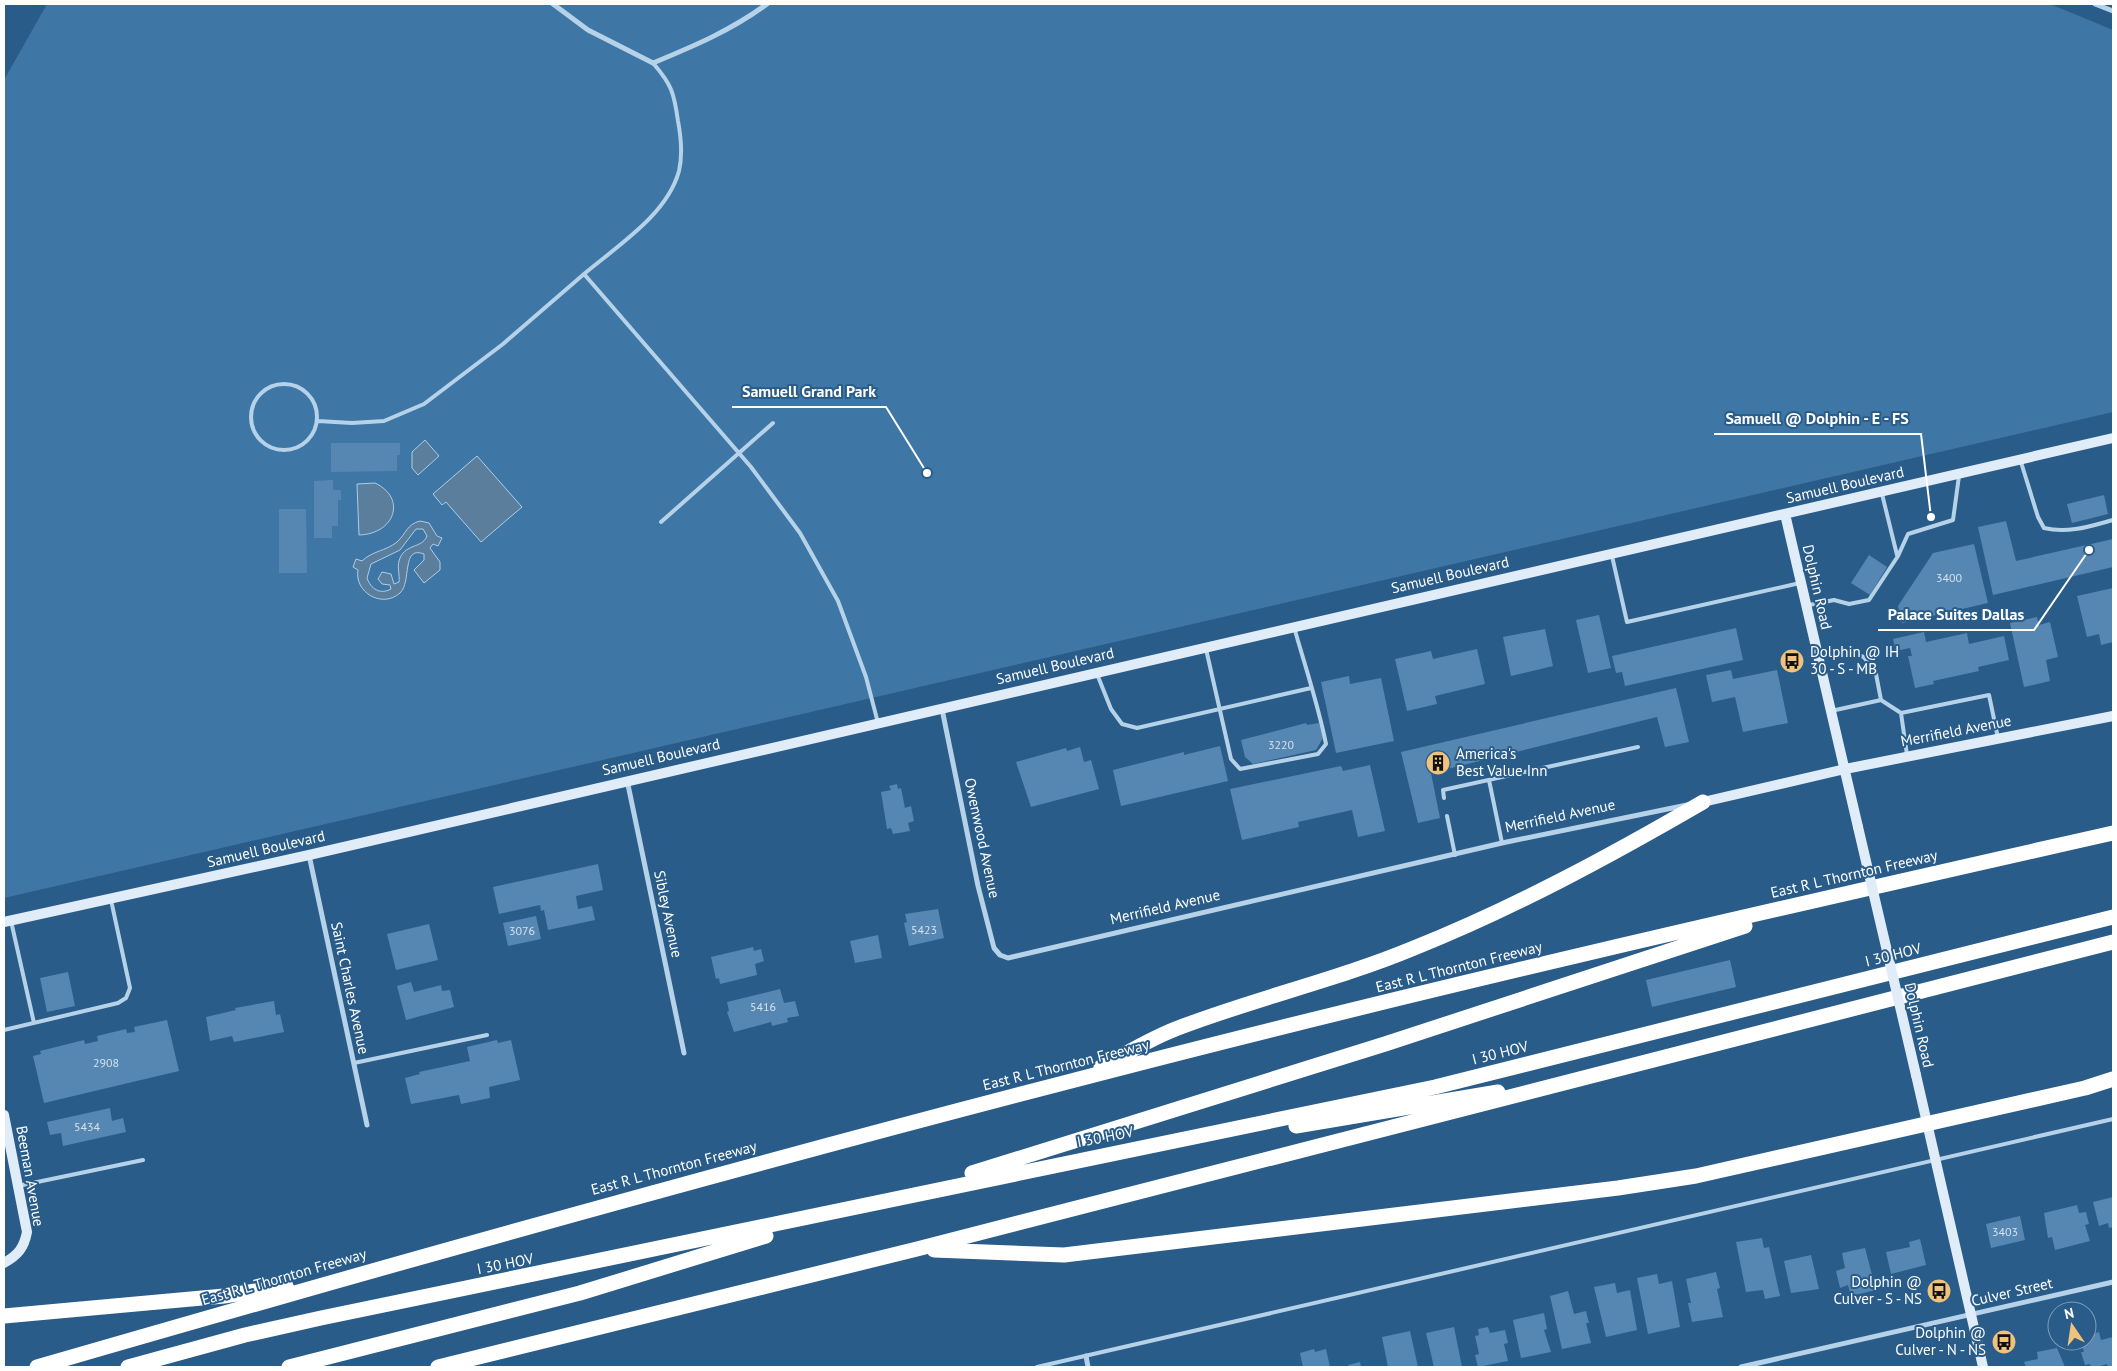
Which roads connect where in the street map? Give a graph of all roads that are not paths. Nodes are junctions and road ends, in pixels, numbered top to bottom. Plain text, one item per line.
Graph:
1 (553, 4) edge
2 (767, 4) edge
3 (2095, 4) edge
4 (2113, 11) edge
5 (653, 63) junction
6 (584, 274) junction
7 (318, 421) junction
8 (773, 423) dead end
9 (2113, 438) edge
10 (739, 453) junction
11 (2020, 460) junction
12 (1960, 474) junction
13 (1882, 492) junction
14 (1785, 514) junction
15 (2113, 520) edge
16 (661, 522) dead end
17 (1611, 554) junction
18 (1898, 556) junction
19 (1801, 583) junction
20 (1806, 606) junction
21 (1293, 627) junction
22 (1206, 647) junction
23 (1818, 656) junction
24 (1096, 672) junction
25 (1310, 688) junction
26 (1881, 700) junction
27 (942, 709) junction
28 (1220, 710) junction
29 (1831, 711) junction
30 (1901, 713) junction
31 (2113, 716) edge
32 (878, 723) junction
33 (1999, 739) junction
34 (1638, 747) dead end
35 (1907, 756) junction
36 (1845, 769) junction
37 (627, 780) junction
38 (1489, 780) junction
39 (1444, 798) dead end
40 (1703, 802) junction
41 (1447, 816) dead end
42 (2113, 833) edge
43 (1502, 843) junction
44 (309, 855) junction
45 (1455, 855) junction
46 (1847, 893) junction
47 (111, 899) junction
48 (2113, 917) edge
49 (7, 922) edge
50 (2113, 942) edge
51 (1015, 957) joint
52 (34, 1023) junction
53 (4, 1030) edge
54 (487, 1036) dead end
55 (684, 1054) dead end
56 (354, 1063) junction
57 (1606, 1074) junction
58 (1077, 1079) junction
59 (2113, 1079) edge
60 (4, 1115) edge
61 (2113, 1119) edge
62 (1927, 1123) junction
63 (367, 1125) dead end
64 (143, 1160) dead end
65 (1936, 1161) junction
66 (18, 1186) junction
67 (890, 1198) junction
68 (917, 1249) junction
69 (4, 1263) edge
70 (365, 1271) junction
71 (2113, 1282) edge
72 (1970, 1314) junction
73 (4, 1316) edge
74 (1086, 1356) junction
75 (37, 1367) edge
76 (128, 1367) edge
77 (289, 1367) edge
78 (438, 1367) edge
79 (1037, 1367) edge
80 (1088, 1367) edge
81 (1741, 1367) edge
82 (1983, 1367) edge

1 - 5 street
2 - 5 street
3 - 4 street
5 - 6 lane
6 - 7 lane
6 - 10 lane
7 - 7 lane
8 - 10 lane
9 - 11 main road, Samuell Boulevard
10 - 16 lane
10 - 32 lane
11 - 12 main road, Samuell Boulevard
11 - 15 lane
12 - 13 main road, Samuell Boulevard
12 - 18 lane
13 - 14 main road, Samuell Boulevard
13 - 18 lane
14 - 17 main road, Samuell Boulevard
14 - 19 main road, Dolphin Road
17 - 19 lane
17 - 21 main road, Samuell Boulevard
18 - 20 lane
19 - 20 main road, Dolphin Road
20 - 23 main road, Dolphin Road
21 - 22 main road, Samuell Boulevard
21 - 25 lane
22 - 24 main road, Samuell Boulevard
22 - 28 lane
23 - 26 lane
23 - 29 main road, Dolphin Road
24 - 27 main road, Samuell Boulevard
24 - 28 lane
25 - 28 lane
25 - 28 lane
26 - 29 lane
26 - 30 lane
27 - 32 main road, Samuell Boulevard
27 - 51 street, Owenwood Avenue
29 - 36 main road, Dolphin Road
30 - 33 lane
30 - 35 lane
31 - 33 main road, Merrifield Avenue
32 - 37 main road, Samuell Boulevard
33 - 35 main road, Merrifield Avenue
34 - 38 lane
35 - 36 main road, Merrifield Avenue
36 - 40 main road, Merrifield Avenue
36 - 62 main road, Dolphin Road, bridge
37 - 44 main road, Samuell Boulevard
37 - 55 street, Sibley Avenue
38 - 39 lane
38 - 43 lane
40 - 43 street, Merrifield Avenue
40 - 58 highway
41 - 45 lane
42 - 46 highway, East R L Thornton Freeway
43 - 45 street, Merrifield Avenue
44 - 47 main road, Samuell Boulevard
44 - 56 street, Saint Charles Avenue
45 - 51 street, Merrifield Avenue
46 - 58 highway, East R L Thornton Freeway
46 - 67 highway
47 - 49 main road, Samuell Boulevard
47 - 52 lane
48 - 67 highway, I 30 HOV
49 - 52 lane
50 - 57 highway
52 - 53 lane
54 - 56 lane
56 - 63 street, Saint Charles Avenue
57 - 67 highway
57 - 68 highway
58 - 70 highway, East R L Thornton Freeway
59 - 62 highway
60 - 66 main road, Beeman Avenue
61 - 65 lane
62 - 65 main road, Dolphin Road
62 - 68 highway
64 - 66 lane
65 - 72 main road, Dolphin Road
65 - 74 lane
66 - 69 main road, Beeman Avenue
67 - 76 highway, I 30 HOV
67 - 77 highway, I 30 HOV
68 - 78 highway
70 - 73 highway
70 - 75 highway, East R L Thornton Freeway
71 - 72 street, Culver Street
72 - 81 street, Culver Street
72 - 82 main road, Dolphin Road
74 - 79 lane
74 - 80 street

